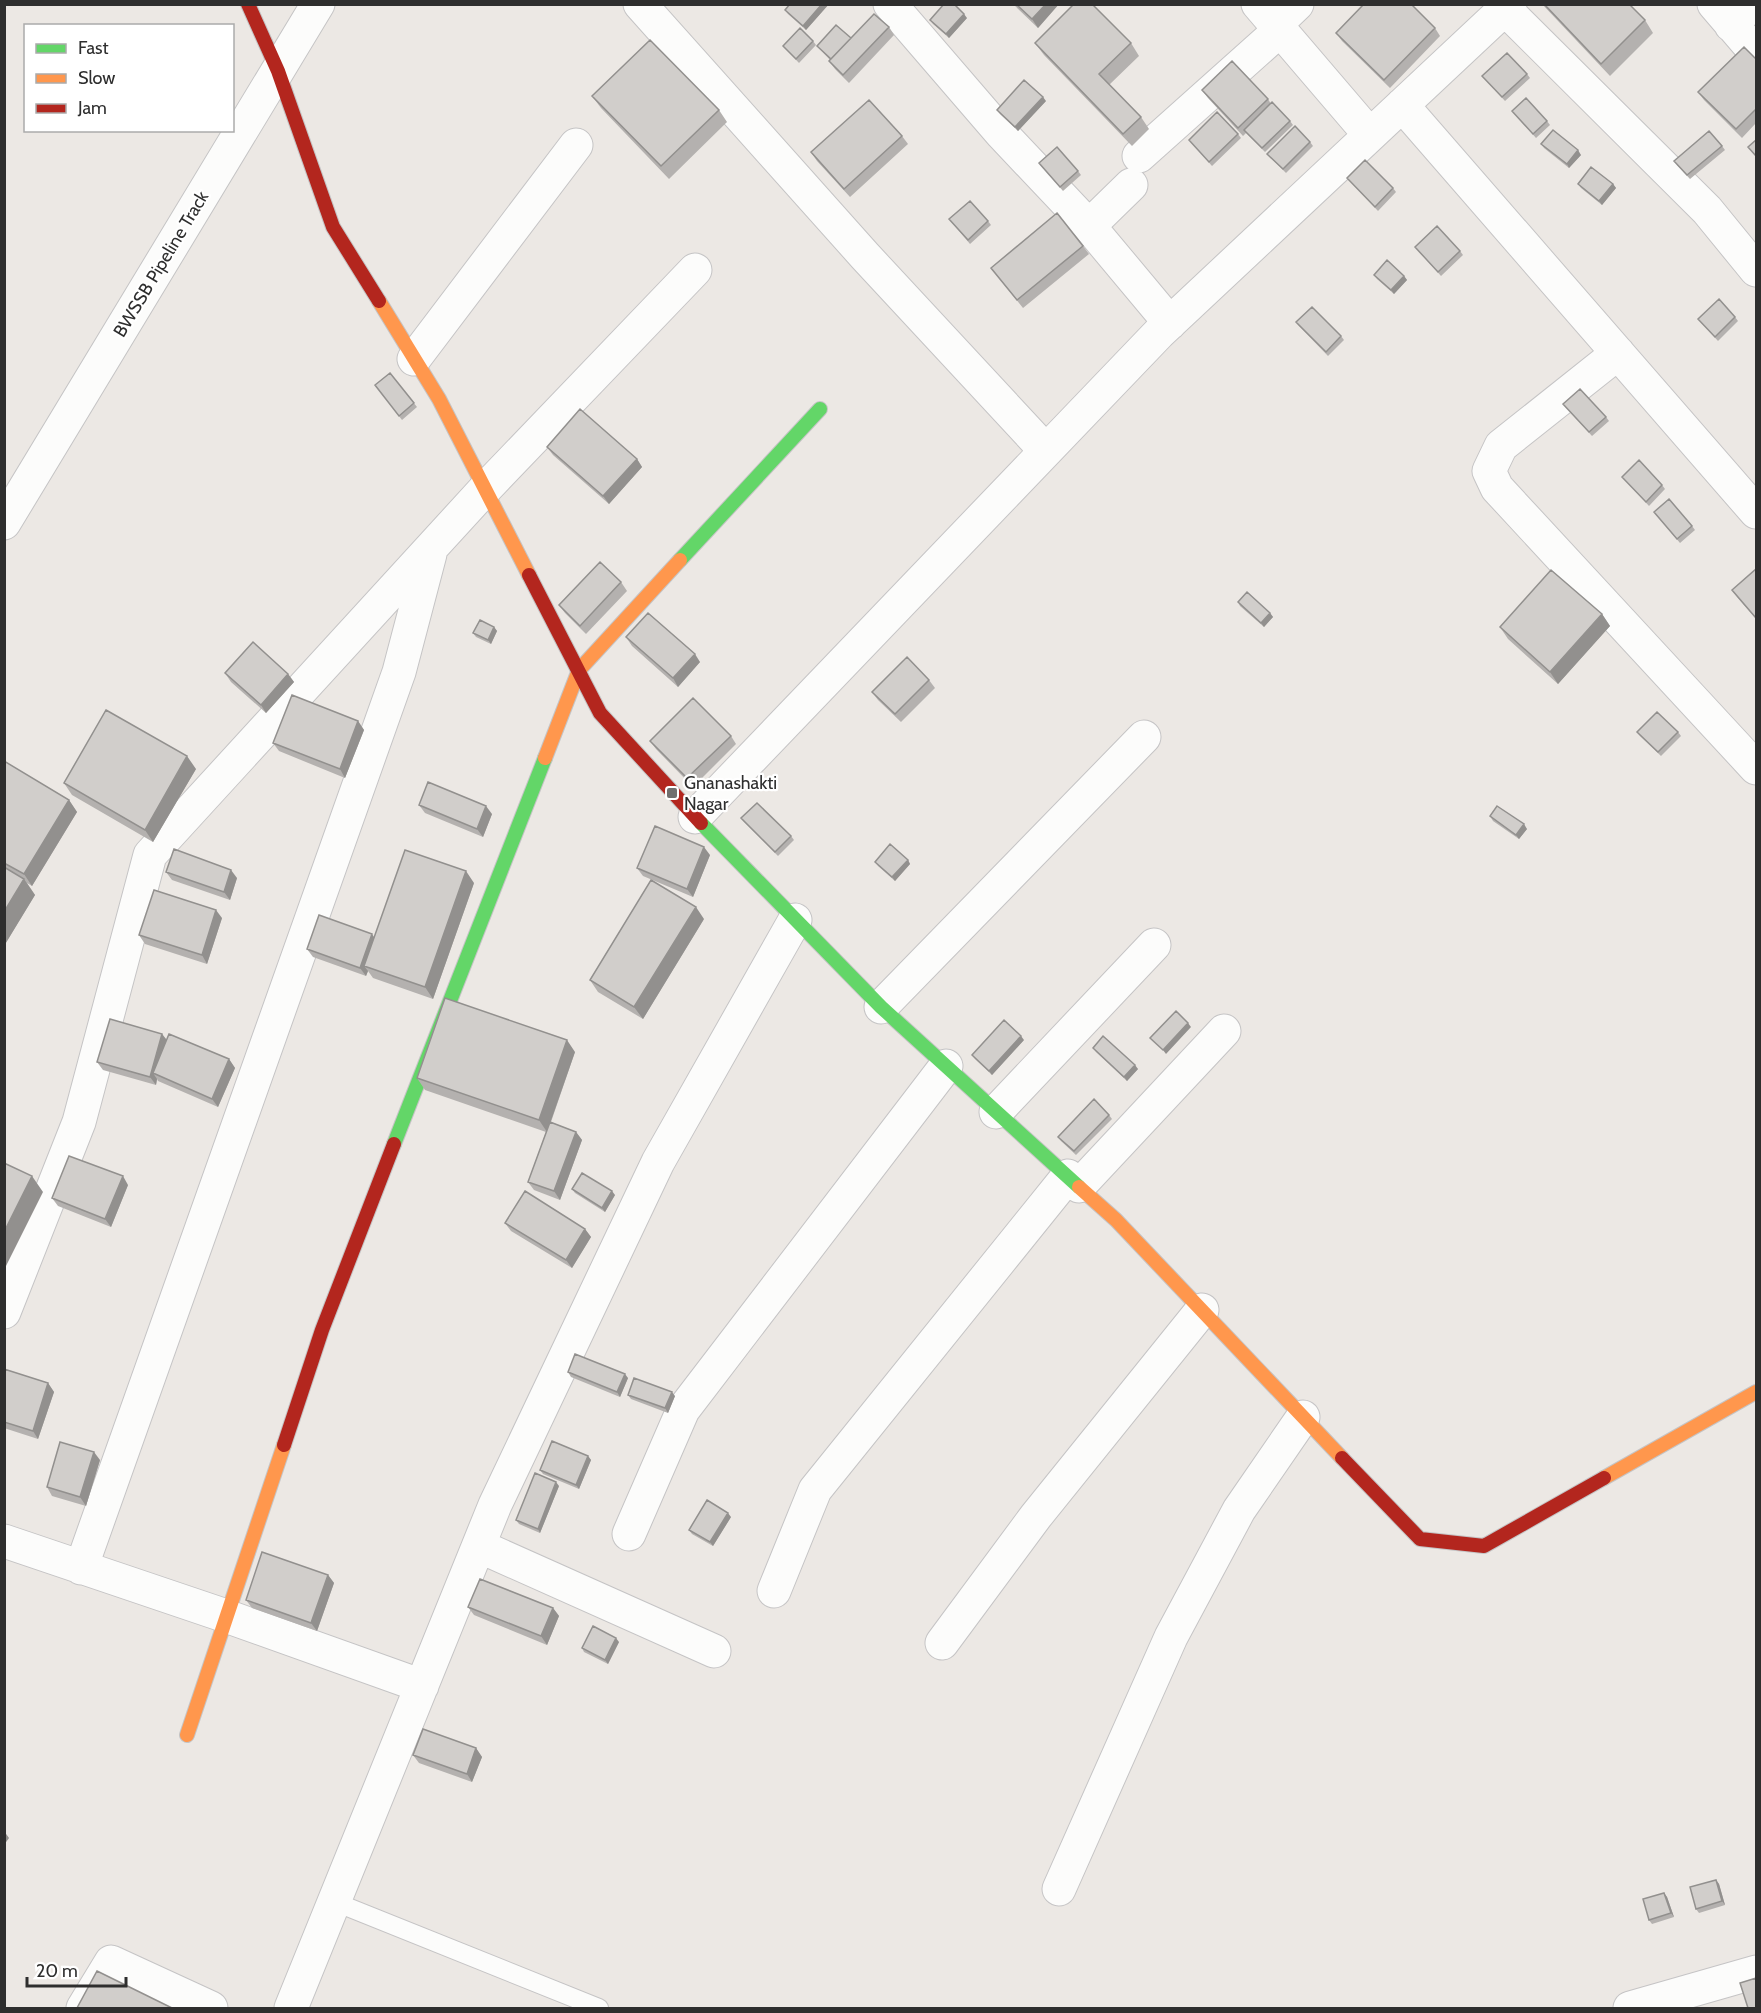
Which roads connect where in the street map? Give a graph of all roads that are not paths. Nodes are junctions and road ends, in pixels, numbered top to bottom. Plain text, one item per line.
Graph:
1 (248, 4) edge
2 (318, 4) edge
3 (640, 4) edge
4 (890, 4) edge
5 (1507, 7) edge
6 (1732, 11) edge
7 (1278, 16) edge
8 (1756, 53) edge
9 (278, 70) junction
10 (1402, 105) junction
11 (1370, 135) junction
12 (576, 144) dead end
13 (1089, 226) junction
14 (695, 270) dead end
15 (1756, 270) edge
16 (1170, 323) junction
17 (1618, 353) junction
18 (414, 359) junction
19 (820, 409) dead end
20 (1046, 451) junction
21 (485, 489) junction
22 (9, 501) edge
23 (1756, 512) edge
24 (431, 549) junction
25 (579, 670) junction
26 (1144, 737) dead end
27 (1756, 768) edge
28 (695, 817) junction
29 (795, 920) junction
30 (1154, 945) dead end
31 (881, 1007) junction
32 (1224, 1031) dead end
33 (946, 1066) junction
34 (996, 1112) junction
35 (1074, 1181) junction
36 (1202, 1310) junction
37 (4, 1312) edge
38 (1756, 1392) edge
39 (1303, 1417) junction
40 (629, 1534) dead end
41 (4, 1540) edge
42 (479, 1546) junction
43 (81, 1568) junction
44 (774, 1591) dead end
45 (226, 1616) junction
46 (942, 1643) dead end
47 (714, 1651) dead end
48 (422, 1686) junction
49 (187, 1735) dead end
50 (1059, 1889) dead end
51 (335, 1902) junction
52 (1756, 1972) edge
53 (82, 2008) edge
54 (211, 2008) edge
55 (291, 2008) edge
56 (599, 2008) edge
57 (1630, 2008) edge

1 - 9 street
2 - 9 street, BWSSB Pipeline Track
3 - 20 street
4 - 13 street
5 - 10 street
5 - 15 street
6 - 8 street
7 - 11 street
7 - 13 street
9 - 18 street
9 - 22 street, BWSSB Pipeline Track
10 - 11 street
10 - 17 street
11 - 16 street
12 - 18 street
13 - 16 street
14 - 21 street
16 - 20 street
17 - 23 street
17 - 27 street
18 - 21 street
19 - 25 street
20 - 28 street
21 - 24 street
21 - 25 street
24 - 37 street
24 - 43 street
25 - 28 street
25 - 45 street
26 - 31 street
28 - 29 street
29 - 31 street
29 - 42 street
30 - 34 street
31 - 33 street
32 - 35 street
33 - 34 street
33 - 40 street
34 - 35 street
35 - 36 street
35 - 44 street
36 - 39 street
36 - 46 street
38 - 39 street
39 - 50 street
41 - 43 street
42 - 47 street
42 - 48 street
43 - 45 street
45 - 48 street
45 - 49 street
48 - 51 street
51 - 55 street
51 - 56 lane
52 - 57 street
53 - 54 street

